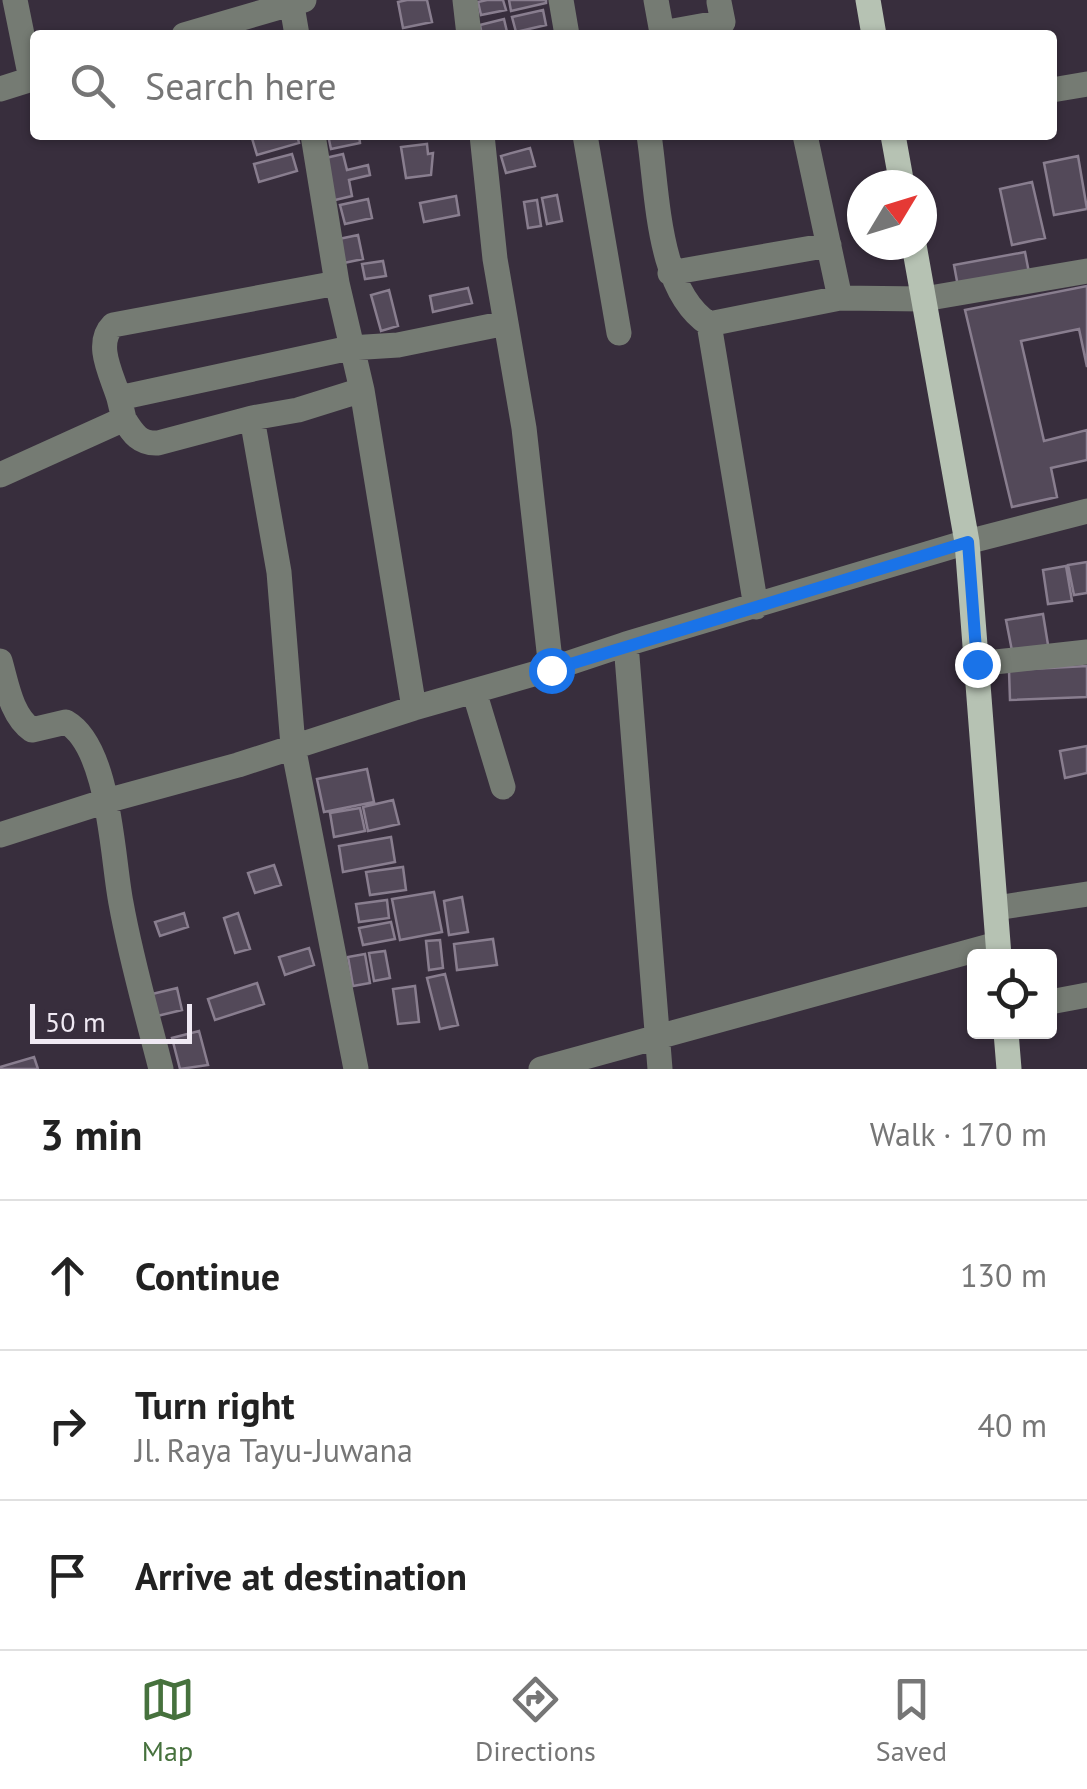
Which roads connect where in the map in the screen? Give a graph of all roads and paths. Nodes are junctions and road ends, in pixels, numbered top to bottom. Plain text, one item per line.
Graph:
1 (15, 0) edge
2 (465, 0) edge
3 (561, 0) edge
4 (656, 0) edge
5 (868, 0) edge
6 (296, 1) edge
7 (722, 1) edge
8 (200, 30) edge
9 (297, 30) edge
10 (469, 30) edge
11 (566, 30) edge
12 (661, 30) edge
13 (679, 30) edge
14 (873, 30) edge
15 (30, 65) edge
16 (30, 79) edge
17 (1087, 84) edge
18 (0, 88) edge
19 (1057, 89) edge
20 (314, 140) edge
21 (483, 140) edge
22 (586, 140) edge
23 (650, 140) edge
24 (806, 140) edge
25 (894, 140) edge
26 (899, 170) edge
27 (829, 245) junction
28 (917, 260) edge
29 (1087, 271) edge
30 (670, 273) junction
31 (337, 283) junction
32 (840, 298) junction
33 (924, 299) junction
34 (506, 323) junction
35 (709, 324) junction
36 (620, 333) dead end
37 (350, 348) junction
38 (362, 390) junction
39 (122, 409) junction
40 (252, 418) junction
41 (0, 476) edge
42 (1087, 511) edge
43 (968, 542) junction
44 (756, 607) junction
45 (626, 644) junction
46 (1087, 652) edge
47 (0, 661) edge
48 (977, 664) junction
49 (551, 670) junction
50 (474, 692) junction
51 (414, 708) junction
52 (293, 746) junction
53 (503, 787) dead end
54 (106, 801) junction
55 (0, 835) edge
56 (1087, 894) edge
57 (996, 908) junction
58 (998, 949) edge
59 (967, 958) edge
60 (1087, 995) edge
61 (1057, 1001) edge
62 (657, 1038) junction
63 (1007, 1039) edge
64 (161, 1069) edge
65 (356, 1069) edge
66 (541, 1069) edge
67 (660, 1069) edge
68 (1010, 1069) edge

1 - 15 street
2 - 10 street
3 - 11 street
4 - 12 street
5 - 14 main road
6 - 8 street
6 - 9 street
7 - 13 street
16 - 18 street
17 - 19 street
20 - 31 street
21 - 34 street
22 - 36 street
23 - 30 street
24 - 27 street
25 - 26 main road
27 - 30 street
27 - 32 street
28 - 33 main road
29 - 33 street
30 - 35 street
31 - 37 street
31 - 39 street
32 - 33 street
32 - 35 street
33 - 43 main road
34 - 37 street
34 - 49 street
35 - 44 street
37 - 38 street
37 - 39 street
38 - 40 street
38 - 51 street
39 - 40 street
39 - 41 street
40 - 52 street
42 - 43 street
43 - 44 street
43 - 48 main road
44 - 45 street
45 - 49 street
45 - 62 street
46 - 48 street
47 - 54 street
48 - 57 main road
49 - 50 street
50 - 51 street
50 - 53 street
51 - 52 street
52 - 54 street
52 - 65 street
54 - 55 street
54 - 64 street
56 - 57 street
57 - 58 main road
59 - 62 street
60 - 61 street
62 - 66 street
62 - 67 street
63 - 68 main road

